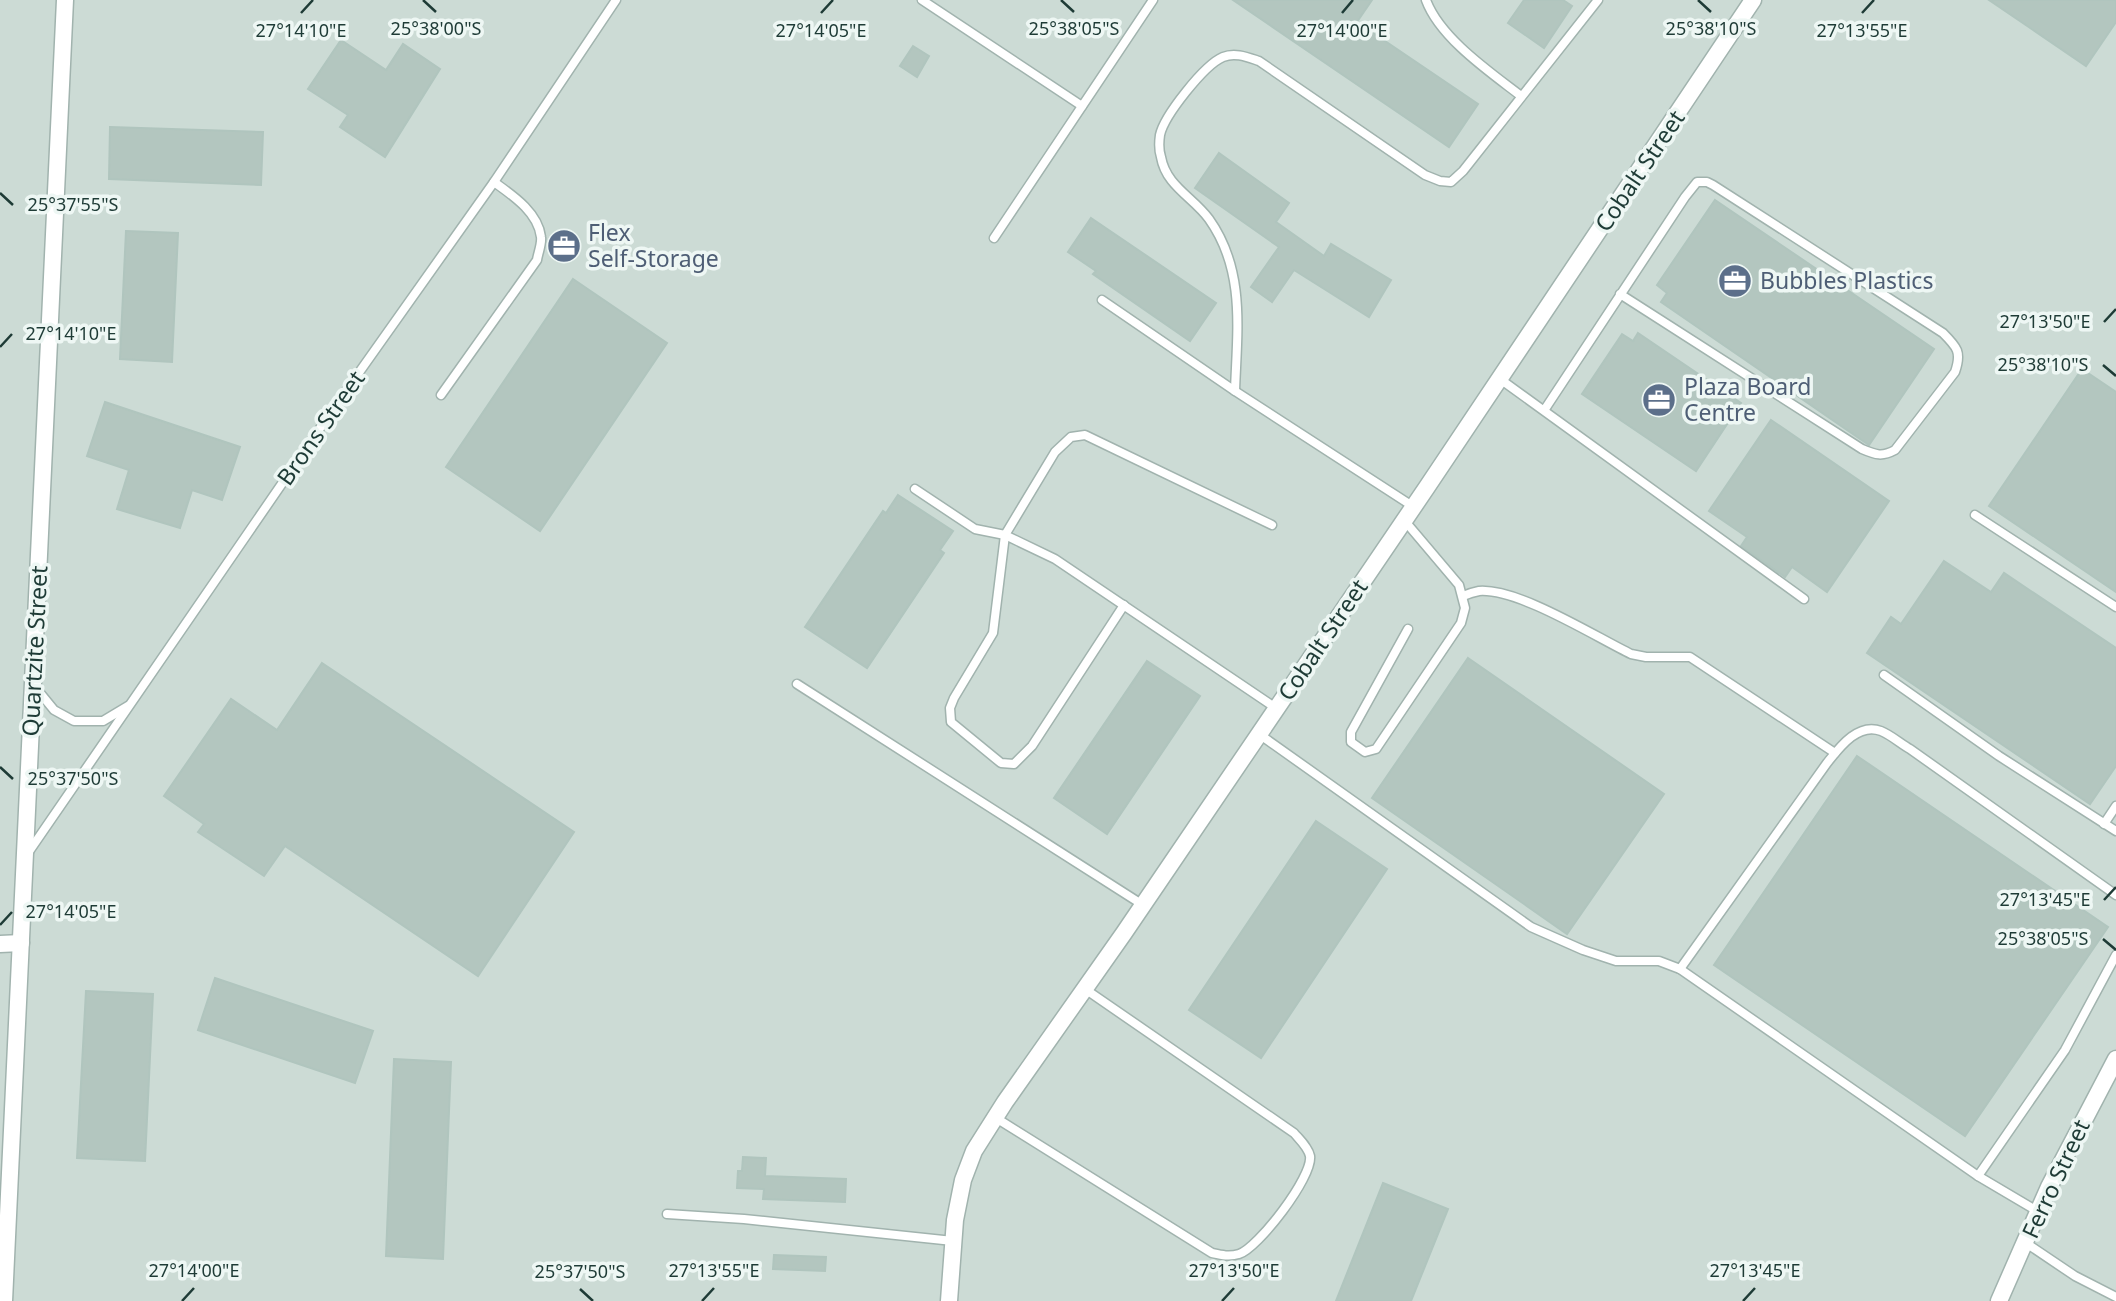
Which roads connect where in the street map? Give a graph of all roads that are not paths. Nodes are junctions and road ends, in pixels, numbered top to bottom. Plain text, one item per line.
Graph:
1 (65, 0) edge
2 (616, 0) edge
3 (922, 0) edge
4 (1153, 0) edge
5 (1426, 0) edge
6 (1598, 0) edge
7 (1753, 0) edge
8 (937, 4) edge
9 (1521, 96) junction
10 (1082, 106) junction
11 (494, 182) junction
12 (994, 238) dead end
13 (1620, 294) junction
14 (1102, 300) dead end
15 (1500, 379) junction
16 (1235, 391) junction
17 (441, 395) dead end
18 (1545, 409) junction
19 (915, 489) dead end
20 (1409, 514) junction
21 (1975, 515) dead end
22 (1272, 525) dead end
23 (1005, 535) junction
24 (1463, 596) junction
25 (1804, 599) dead end
26 (1124, 605) junction
27 (2116, 607) edge
28 (1408, 629) dead end
29 (1884, 675) dead end
30 (797, 684) dead end
31 (33, 685) junction
32 (130, 704) junction
33 (1276, 708) junction
34 (1259, 733) junction
35 (1835, 752) junction
36 (2116, 806) edge
37 (2104, 824) junction
38 (2116, 831) edge
39 (26, 855) junction
40 (2116, 895) edge
41 (1143, 905) junction
42 (21, 943) junction
43 (0, 944) edge
44 (2116, 955) edge
45 (1680, 969) junction
46 (1085, 989) junction
47 (2116, 1059) edge
48 (996, 1118) junction
49 (1978, 1176) junction
50 (2039, 1212) junction
51 (667, 1214) dead end
52 (953, 1241) junction
53 (2026, 1243) junction
54 (2116, 1297) edge
55 (5, 1301) edge
56 (949, 1301) edge
57 (2000, 1301) edge

1 - 31 street, Quartzite Street
2 - 11 lane, Brons Street
3 - 8 lane
4 - 10 lane
5 - 9 lane
6 - 9 lane
7 - 15 street, Cobalt Street
8 - 10 lane
9 - 16 lane
10 - 12 lane
11 - 17 lane
11 - 32 lane, Brons Street
13 - 13 lane
13 - 18 lane
14 - 16 lane
15 - 18 lane
15 - 20 street, Cobalt Street
16 - 20 lane
18 - 25 lane
19 - 23 lane
20 - 24 lane
20 - 33 street, Cobalt Street
21 - 27 lane
22 - 23 lane
23 - 26 lane
23 - 26 lane
24 - 28 lane
24 - 35 lane
26 - 33 lane
29 - 37 lane
30 - 41 lane
31 - 32 lane
31 - 39 street, Quartzite Street
32 - 39 lane, Brons Street
33 - 34 street, Cobalt Street
34 - 41 street, Cobalt Street
34 - 45 lane
35 - 40 lane
35 - 45 lane
36 - 37 lane
37 - 38 lane
39 - 42 street, Quartzite Street
41 - 46 street, Cobalt Street
42 - 43 street
42 - 55 street, Quartzite Street
44 - 49 lane
45 - 49 lane
46 - 48 street, Cobalt Street
46 - 48 lane
47 - 50 street, Ferro Street
48 - 52 street, Cobalt Street
49 - 50 lane
50 - 53 street, Ferro Street
51 - 52 lane
52 - 56 street, Cobalt Street
53 - 54 lane
53 - 57 street, Ferro Street

